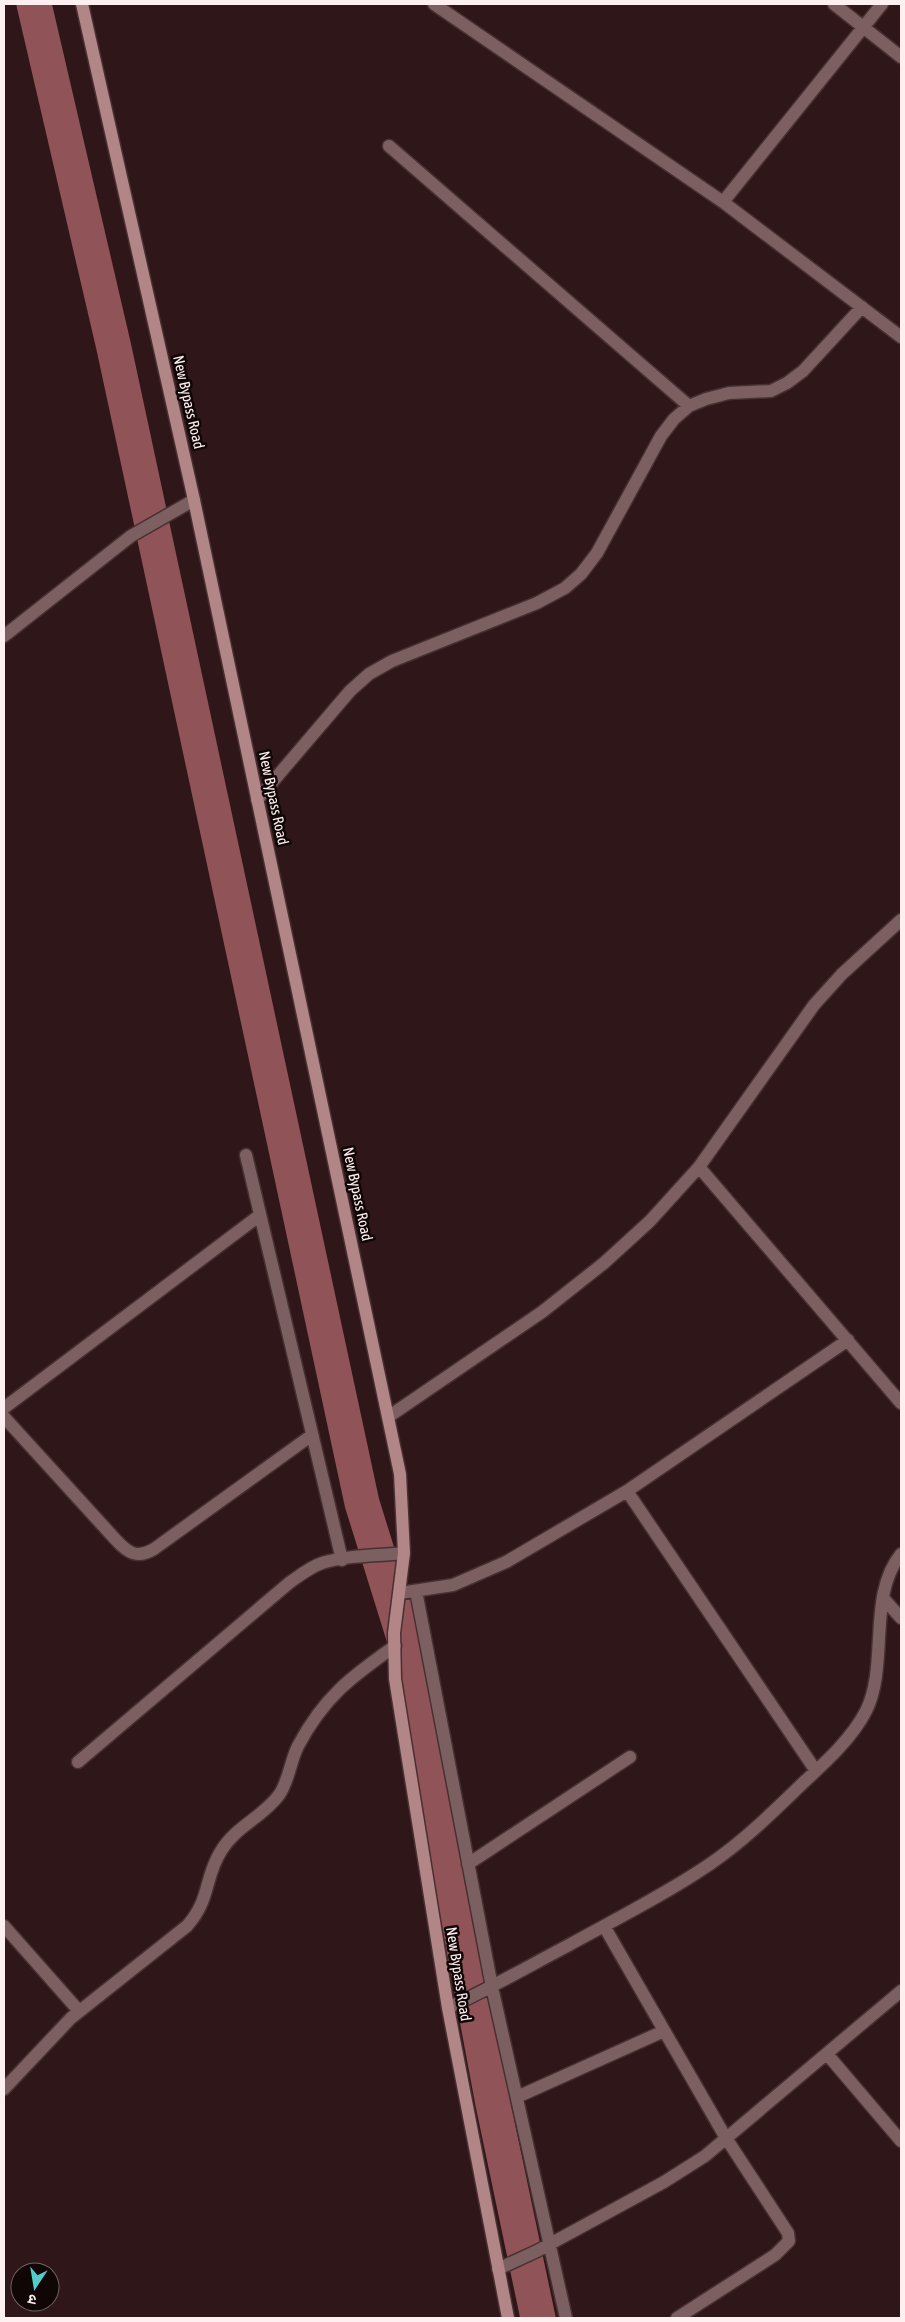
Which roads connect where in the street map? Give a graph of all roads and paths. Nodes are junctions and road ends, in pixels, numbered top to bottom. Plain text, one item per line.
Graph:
1 (82, 4) edge
2 (434, 4) edge
3 (834, 4) edge
4 (882, 4) edge
5 (863, 26) junction
6 (901, 57) edge
7 (389, 146) dead end
8 (723, 202) junction
9 (862, 307) junction
10 (901, 337) edge
11 (689, 406) junction
12 (194, 500) junction
13 (4, 636) edge
14 (257, 800) junction
15 (901, 920) edge
16 (246, 1155) dead end
17 (698, 1167) junction
18 (260, 1216) junction
19 (848, 1340) junction
20 (901, 1403) edge
21 (4, 1408) edge
22 (4, 1417) edge
23 (388, 1417) junction
24 (312, 1435) junction
25 (627, 1491) junction
26 (404, 1552) junction
27 (901, 1554) edge
28 (342, 1560) junction
29 (416, 1592) junction
30 (399, 1598) junction
31 (884, 1599) junction
32 (901, 1618) edge
33 (395, 1640) junction
34 (630, 1757) dead end
35 (78, 1762) dead end
36 (816, 1771) junction
37 (468, 1864) junction
38 (4, 1926) edge
39 (604, 1926) junction
40 (488, 1989) junction
41 (901, 1991) edge
42 (448, 2008) junction
43 (79, 2011) junction
44 (664, 2031) junction
45 (827, 2054) junction
46 (4, 2089) edge
47 (517, 2097) junction
48 (726, 2138) junction
49 (901, 2141) edge
50 (549, 2244) junction
51 (498, 2269) junction
52 (508, 2318) edge
53 (566, 2318) edge
54 (677, 2318) edge

1 - 12 main road, New Bypass Road
2 - 8 street
3 - 5 street
4 - 5 street
5 - 6 street
5 - 8 street
7 - 11 street
8 - 9 street
9 - 10 street
9 - 11 street
11 - 14 street
12 - 13 street
12 - 14 main road, New Bypass Road
14 - 23 main road, New Bypass Road
15 - 17 street
16 - 18 street
17 - 19 street
17 - 23 street
18 - 21 street
18 - 24 street
19 - 20 street
19 - 25 street
22 - 24 street
23 - 26 main road, New Bypass Road
24 - 28 street
25 - 29 street
25 - 36 street
26 - 28 street
26 - 30 main road, New Bypass Road
27 - 31 street
28 - 35 street
29 - 30 street
29 - 37 street
30 - 33 main road, New Bypass Road
31 - 32 street
31 - 36 street
33 - 42 main road, New Bypass Road
33 - 43 street
34 - 37 street
36 - 39 street
37 - 40 street
38 - 43 street
39 - 40 street
39 - 44 street
40 - 42 street
40 - 47 street
41 - 45 street
42 - 51 main road, New Bypass Road
43 - 46 street
44 - 47 street
44 - 48 street
45 - 48 street
45 - 49 street
47 - 50 street
48 - 50 street
48 - 54 street
50 - 51 street
50 - 53 street
51 - 52 main road, New Bypass Road

